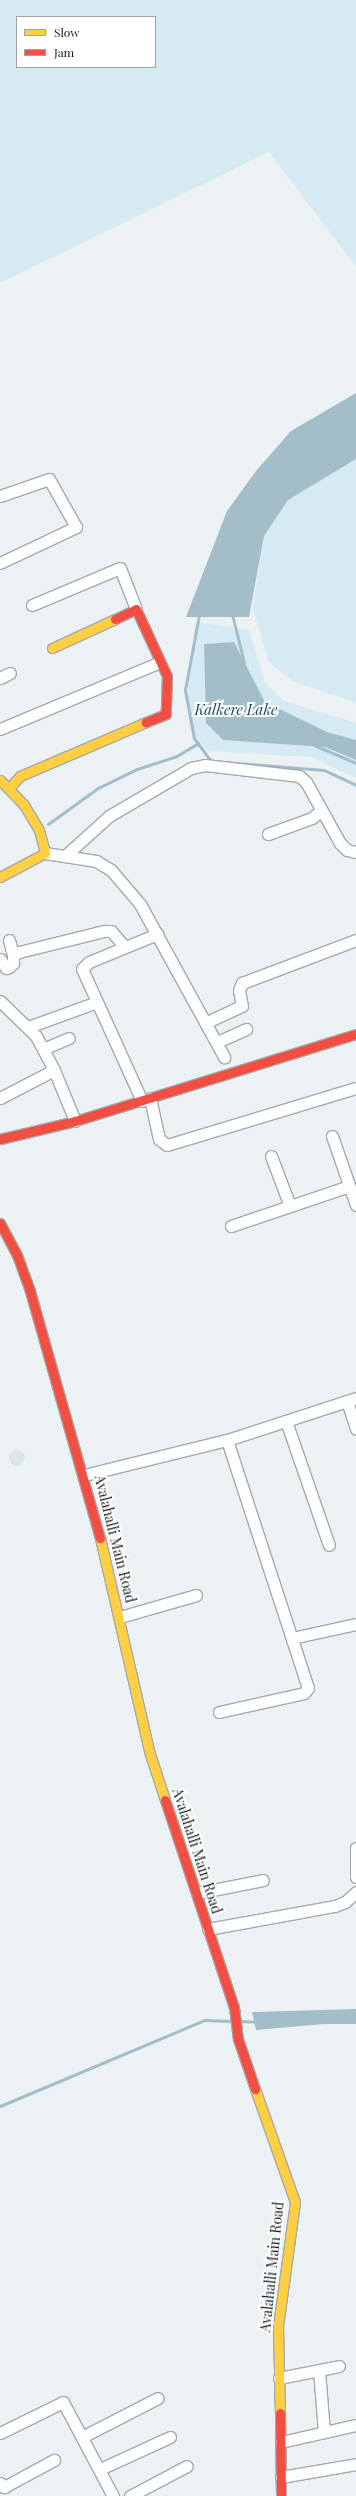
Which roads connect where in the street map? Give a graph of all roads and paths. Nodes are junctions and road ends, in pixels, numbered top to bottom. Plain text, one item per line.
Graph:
1 (0, 496) edge
2 (0, 563) edge
3 (32, 605) dead end
4 (136, 610) junction
5 (52, 648) dead end
6 (160, 662) junction
7 (10, 673) dead end
8 (0, 678) edge
9 (0, 729) edge
10 (0, 780) edge
11 (9, 788) junction
12 (321, 810) junction
13 (268, 834) dead end
14 (356, 852) edge
15 (45, 853) junction
16 (66, 855) junction
17 (0, 877) edge
18 (157, 934) junction
19 (9, 940) dead end
20 (356, 940) edge
21 (125, 947) junction
22 (13, 956) junction
23 (0, 959) edge
24 (96, 1002) junction
25 (1, 1006) edge
26 (207, 1022) junction
27 (28, 1027) junction
28 (246, 1029) dead end
29 (356, 1034) edge
30 (69, 1038) dead end
31 (217, 1042) junction
32 (43, 1049) junction
33 (224, 1057) dead end
34 (54, 1070) junction
35 (356, 1088) edge
36 (0, 1098) edge
37 (146, 1099) junction
38 (75, 1121) junction
39 (332, 1136) dead end
40 (0, 1139) edge
41 (271, 1156) dead end
42 (349, 1186) junction
43 (356, 1205) edge
44 (290, 1206) junction
45 (0, 1223) edge
46 (231, 1226) dead end
47 (352, 1399) edge
48 (286, 1421) junction
49 (356, 1429) edge
50 (227, 1440) junction
51 (84, 1475) junction
52 (329, 1545) dead end
53 (196, 1595) dead end
54 (120, 1617) junction
55 (356, 1624) edge
56 (292, 1638) junction
57 (219, 1712) dead end
58 (356, 1848) edge
59 (356, 1878) edge
60 (263, 1880) dead end
61 (356, 1892) edge
62 (197, 1893) junction
63 (208, 1929) junction
64 (339, 2366) dead end
65 (319, 2370) junction
66 (279, 2378) junction
67 (158, 2398) dead end
68 (356, 2425) edge
69 (324, 2432) junction
70 (0, 2433) edge
71 (82, 2437) junction
72 (170, 2437) dead end
73 (280, 2442) junction
74 (54, 2460) dead end
75 (356, 2464) edge
76 (187, 2466) dead end
77 (100, 2470) junction
78 (281, 2477) junction
79 (0, 2483) edge
80 (113, 2496) edge
81 (130, 2496) edge
82 (282, 2496) edge

1 - 2 street
3 - 4 street
4 - 5 main road
4 - 6 main road
6 - 9 street
6 - 11 main road
7 - 8 street
10 - 11 main road
11 - 15 main road
12 - 13 street
12 - 14 street
12 - 16 street
15 - 16 street
15 - 17 main road
16 - 18 street
18 - 21 street
18 - 26 street
19 - 22 street
20 - 26 street
21 - 22 street
21 - 24 street
22 - 23 street
24 - 27 street
24 - 37 street
25 - 27 street
26 - 31 street
27 - 32 street
28 - 31 street
29 - 37 main road
30 - 32 street
31 - 33 street
32 - 34 street
34 - 36 street
34 - 38 street
35 - 37 street
37 - 38 main road
38 - 40 main road
39 - 42 street
41 - 44 street
42 - 43 street
42 - 44 street
44 - 46 street
45 - 51 main road, Avalahalli Main Road
47 - 48 street
47 - 49 street
48 - 50 street
48 - 52 street
50 - 51 street
50 - 56 street
51 - 54 main road, Avalahalli Main Road
53 - 54 street
54 - 62 main road, Avalahalli Main Road
55 - 56 street
56 - 57 street
58 - 59 street
60 - 62 street
61 - 63 street
62 - 63 main road, Avalahalli Main Road
63 - 66 main road, Avalahalli Main Road
64 - 65 street
65 - 66 street
65 - 69 street
66 - 73 main road, Avalahalli Main Road
67 - 71 street
68 - 69 street
69 - 73 street
70 - 71 street
71 - 77 street
72 - 77 street
73 - 78 main road, Avalahalli Main Road
74 - 79 street
75 - 78 street
76 - 81 street
77 - 80 street
78 - 82 main road, Avalahalli Main Road

